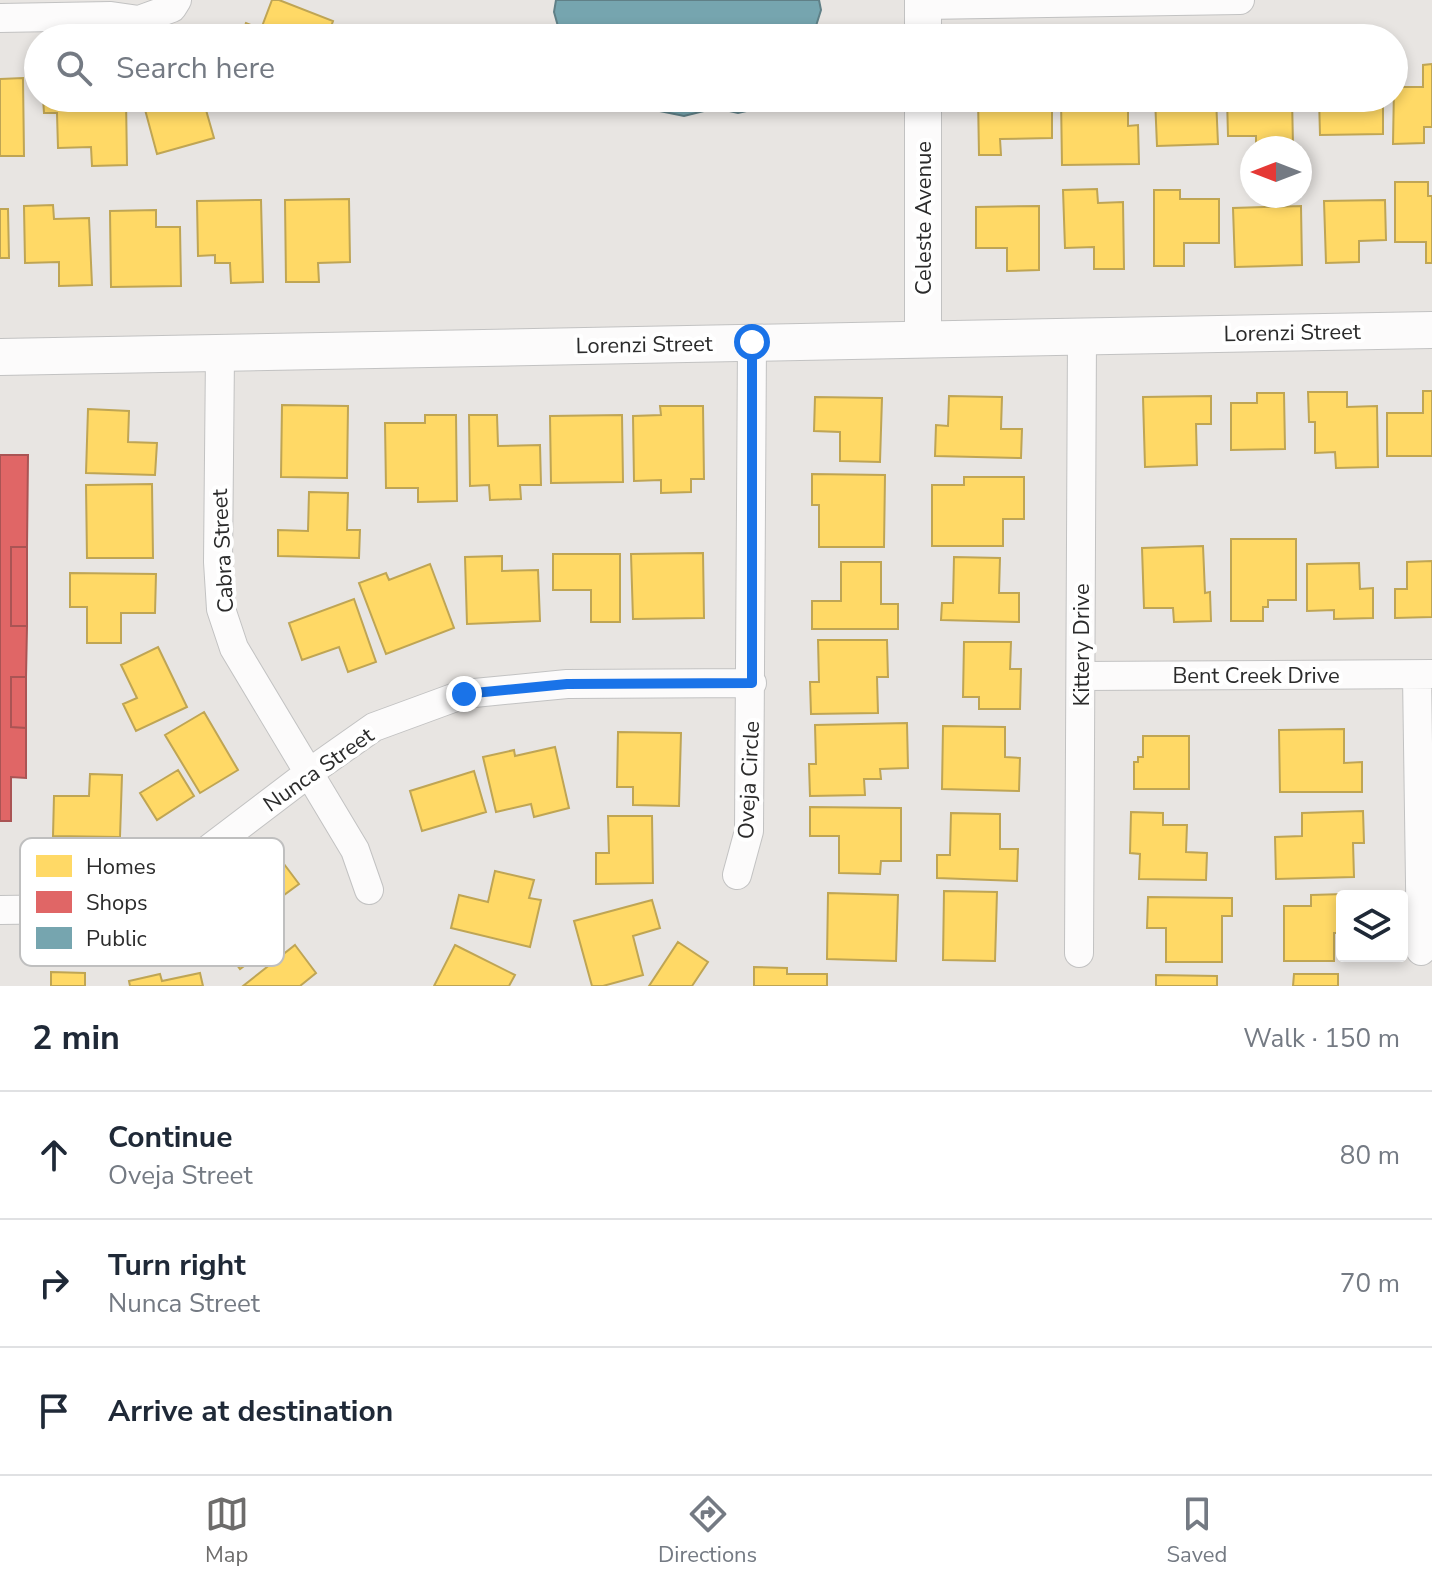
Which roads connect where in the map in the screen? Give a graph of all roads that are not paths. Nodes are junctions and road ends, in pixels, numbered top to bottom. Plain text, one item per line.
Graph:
1 (1240, 0) edge
2 (175, 4) edge
3 (923, 14) edge
4 (0, 18) edge
5 (923, 112) edge
6 (1432, 330) edge
7 (1082, 336) junction
8 (923, 338) junction
9 (752, 342) junction
10 (220, 354) junction
11 (0, 357) edge
12 (1425, 675) edge
13 (1081, 676) junction
14 (752, 683) junction
15 (310, 772) junction
16 (223, 838) edge
17 (737, 875) dead end
18 (369, 890) dead end
19 (0, 910) edge
20 (20, 910) edge
21 (1421, 951) dead end
22 (1079, 953) dead end

1 - 3 street
2 - 4 street
5 - 8 street, Celeste Avenue
6 - 7 street, Lorenzi Street
7 - 8 street, Lorenzi Street
7 - 13 street, Kittery Drive
8 - 9 street, Lorenzi Street
9 - 10 street, Lorenzi Street
9 - 14 street, Oveja Circle
10 - 11 street, Lorenzi Street
10 - 15 street, Cabra Street
12 - 13 street, Bent Creek Drive
12 - 21 street
13 - 22 street, Kittery Drive
14 - 15 street, Nunca Street
14 - 17 street, Oveja Circle
15 - 16 street, Nunca Street
15 - 18 street, Cabra Street
19 - 20 street, Nunca Street

